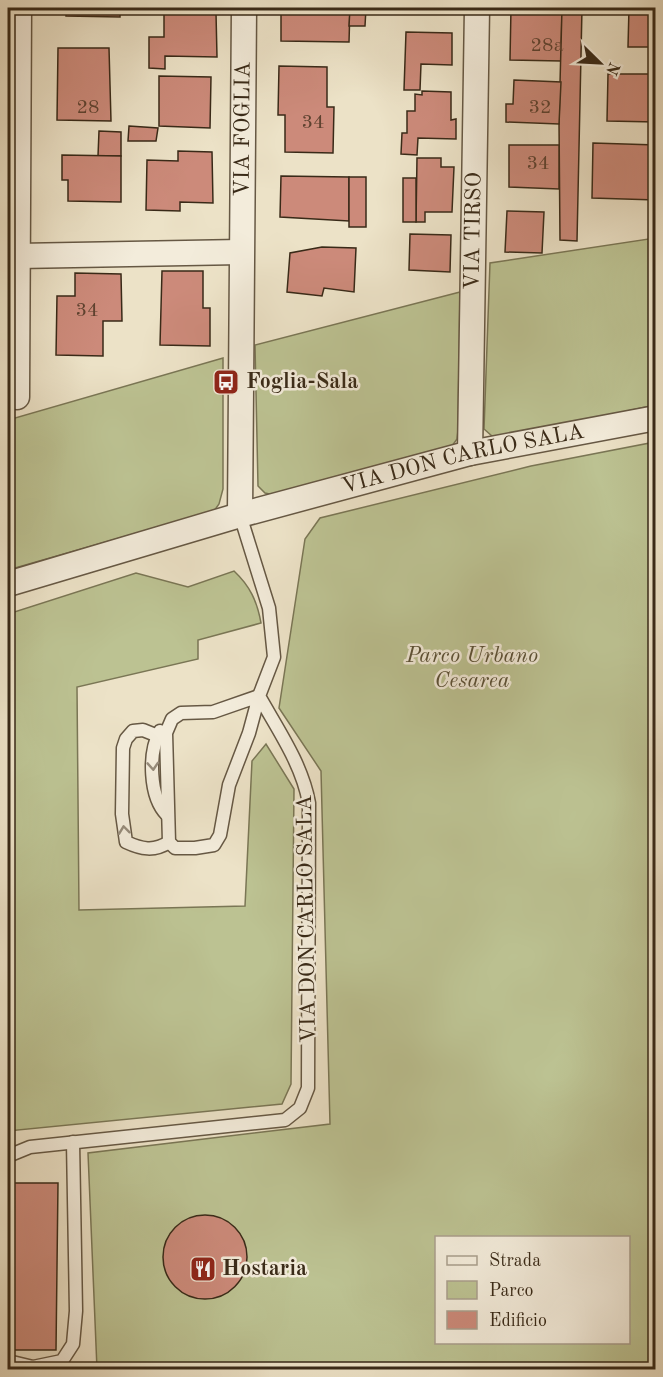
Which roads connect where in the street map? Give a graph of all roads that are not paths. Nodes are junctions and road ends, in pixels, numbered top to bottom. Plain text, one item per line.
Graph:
1 (19, 8) edge
2 (244, 8) edge
3 (477, 8) edge
4 (241, 252) junction
5 (18, 256) junction
6 (16, 397) dead end
7 (656, 418) edge
8 (470, 453) junction
9 (240, 515) junction
10 (8, 584) edge
11 (259, 696) junction
12 (172, 719) junction
13 (158, 736) junction
14 (167, 815) junction
15 (169, 842) junction
16 (73, 1142) junction
17 (8, 1156) edge
18 (8, 1361) edge

1 - 5 street
2 - 4 street, VIA FOGLIA
3 - 8 street, VIA TIRSO
4 - 5 street
4 - 9 street, VIA FOGLIA
5 - 6 street
7 - 8 street, VIA DON CARLO SALA
8 - 9 street, VIA DON CARLO SALA
9 - 10 street, VIA DON CARLO SALA
9 - 11 lane
11 - 12 lane
11 - 15 lane
11 - 16 lane, VIA DON CARLO SALA
12 - 13 lane
12 - 14 lane
13 -> 14 lane
15 -> 13 lane
14 - 15 lane
16 - 17 lane, VIA DON CARLO SALA
16 - 18 lane

